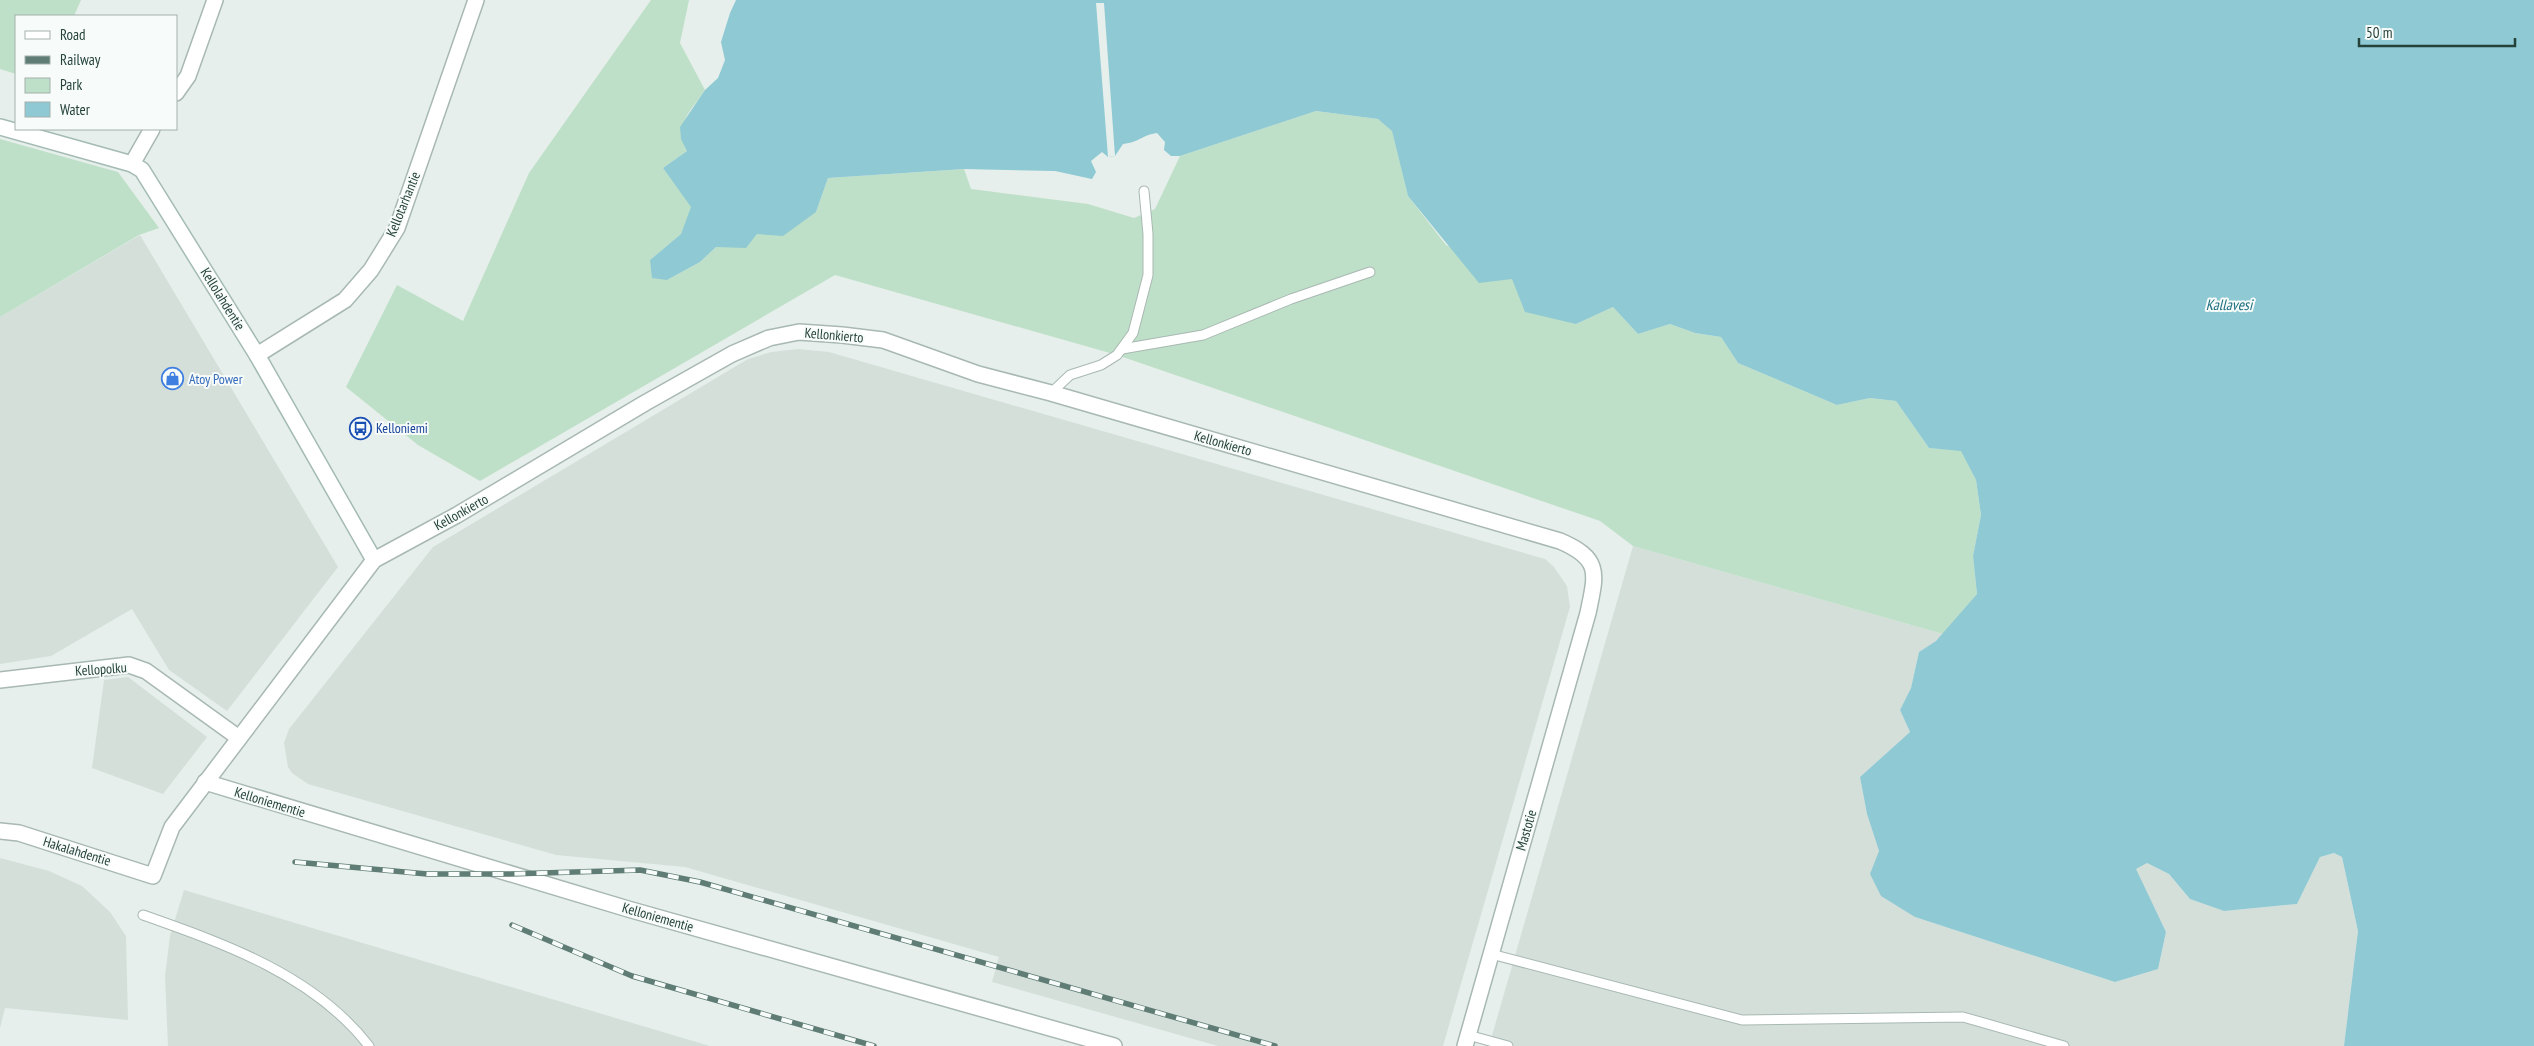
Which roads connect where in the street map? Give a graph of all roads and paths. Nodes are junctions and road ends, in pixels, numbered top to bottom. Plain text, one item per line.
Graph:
1 (216, 0) edge
2 (476, 0) edge
3 (178, 90) edge
4 (0, 127) edge
5 (151, 130) edge
6 (132, 164) junction
7 (1144, 191) dead end
8 (1370, 272) dead end
9 (1122, 349) junction
10 (257, 355) junction
11 (1052, 393) junction
12 (374, 560) junction
13 (1588, 613) joint
14 (0, 680) edge
15 (239, 738) junction
16 (205, 782) junction
17 (0, 831) edge
18 (153, 876) joint
19 (143, 915) dead end
20 (1491, 954) junction
21 (1467, 1040) edge
22 (369, 1046) edge
23 (1114, 1046) edge
24 (1508, 1046) edge
25 (2064, 1046) edge

1 - 3 street
2 - 10 street, Kellotarhantie
4 - 6 street, Kellolahdentie
5 - 6 street
6 - 10 street, Kellolahdentie
7 - 9 lane
8 - 9 lane
9 - 11 lane
10 - 12 street, Kellolahdentie
11 - 12 street, Kellonkierto
11 - 13 street, Kellonkierto
12 - 15 street, Kellonkierto
13 - 20 street, Mastotie
14 - 15 street, Kellopolku
15 - 16 street, Kellonkierto
16 - 18 street, Kellonkierto
16 - 23 street, Kelloniementie
17 - 18 street, Hakalahdentie
19 - 22 lane
20 - 21 street, Mastotie
20 - 25 lane
21 - 24 lane

